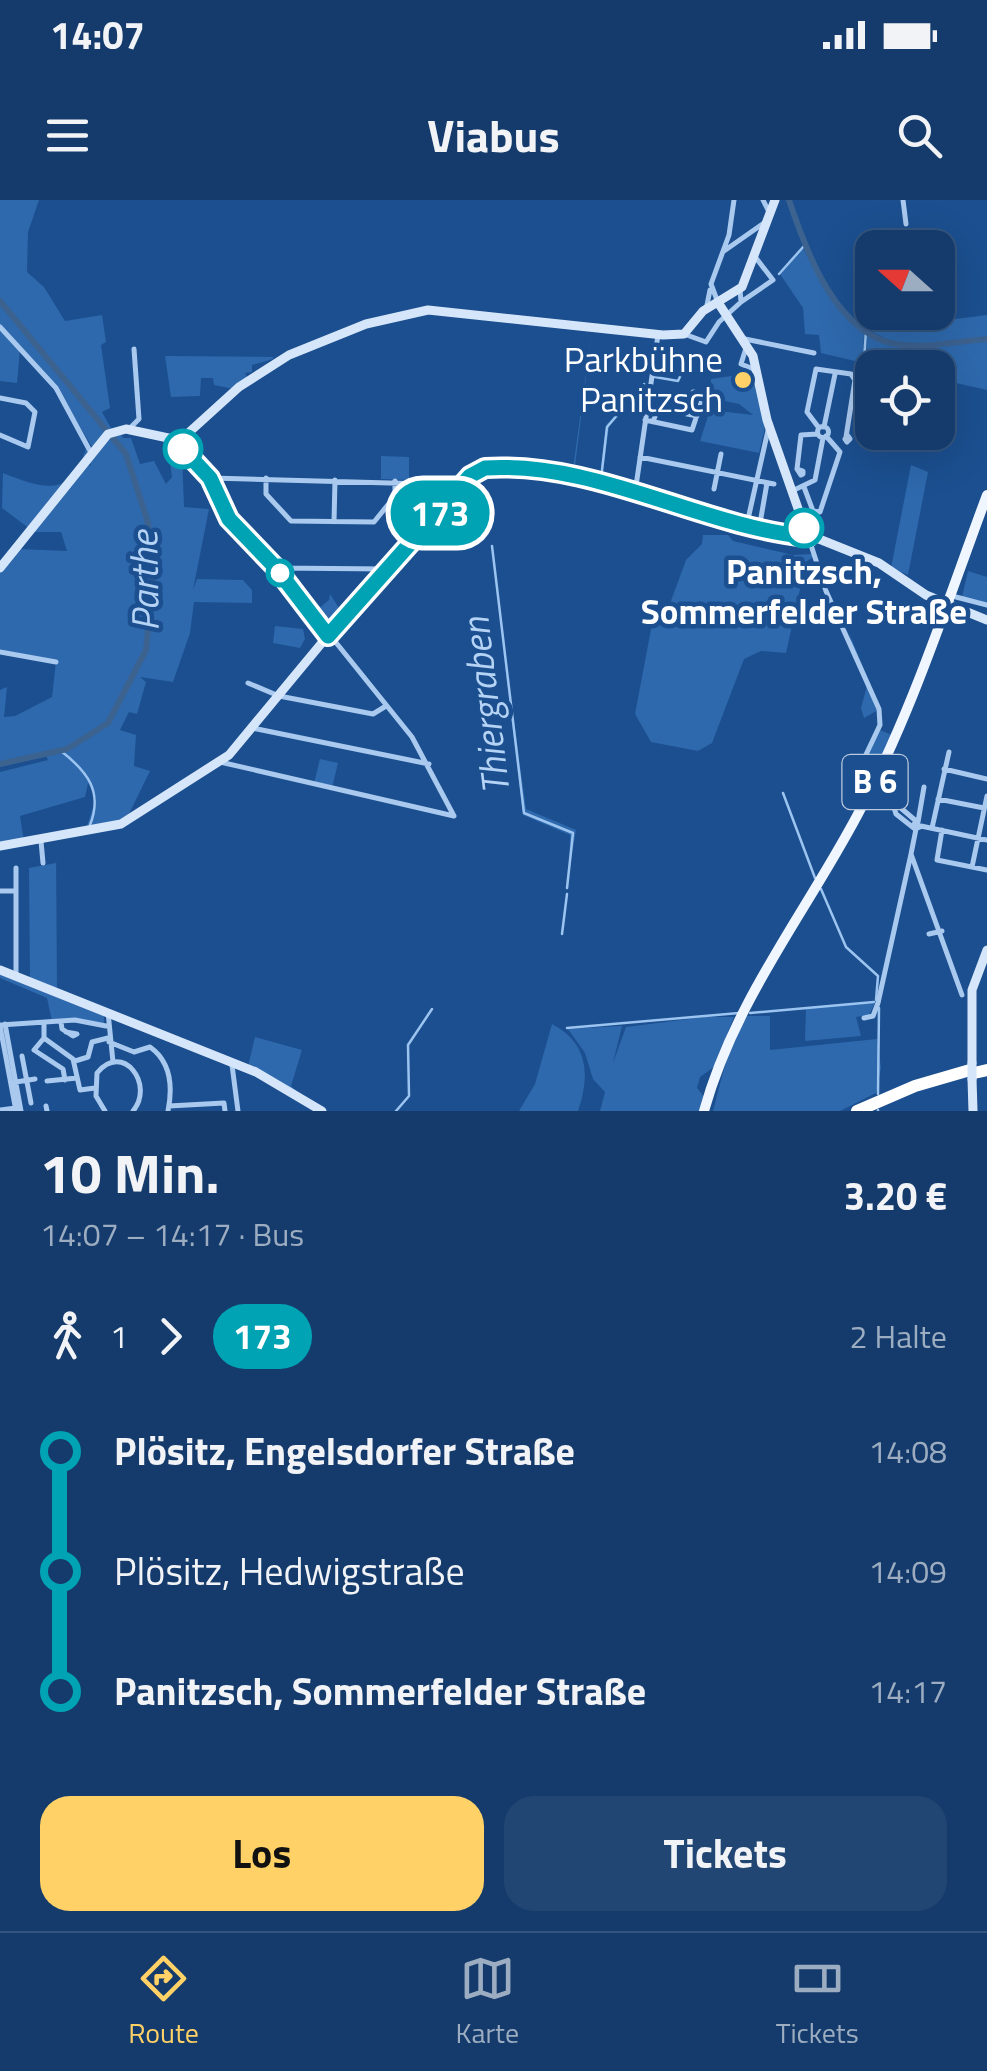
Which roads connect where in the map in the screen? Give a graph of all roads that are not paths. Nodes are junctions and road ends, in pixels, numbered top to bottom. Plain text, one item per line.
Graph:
1 (734, 200) edge
2 (903, 200) edge
3 (769, 203) edge
4 (764, 223) junction
5 (906, 224) dead end
6 (724, 251) junction
7 (756, 258) junction
8 (740, 289) junction
9 (710, 290) junction
10 (741, 302) junction
11 (719, 304) junction
12 (706, 310) junction
13 (728, 315) junction
14 (0, 327) edge
15 (684, 334) junction
16 (658, 335) junction
17 (747, 342) junction
18 (134, 349) dead end
19 (814, 352) dead end
20 (654, 356) junction
21 (672, 369) dead end
22 (835, 374) junction
23 (0, 398) edge
24 (687, 414) junction
25 (697, 416) junction
26 (645, 420) junction
27 (654, 422) junction
28 (768, 426) junction
29 (128, 429) junction
30 (822, 432) junction
31 (0, 436) edge
32 (846, 437) dead end
33 (177, 438) junction
34 (90, 451) junction
35 (721, 454) dead end
36 (640, 457) junction
37 (797, 469) dead end
38 (717, 472) junction
39 (210, 478) junction
40 (266, 478) junction
41 (335, 480) junction
42 (755, 480) junction
43 (395, 481) junction
44 (462, 485) junction
45 (804, 487) junction
46 (714, 490) dead end
47 (792, 492) junction
48 (635, 493) junction
49 (987, 495) edge
50 (334, 522) junction
51 (746, 528) junction
52 (759, 532) junction
53 (808, 537) junction
54 (0, 568) edge
55 (276, 568) junction
56 (391, 570) junction
57 (949, 606) junction
58 (987, 606) edge
59 (987, 620) edge
60 (328, 636) junction
61 (0, 652) edge
62 (56, 662) dead end
63 (248, 684) dead end
64 (277, 695) junction
65 (386, 706) junction
66 (252, 728) junction
67 (949, 752) dead end
68 (220, 762) junction
69 (429, 764) junction
70 (944, 769) junction
71 (987, 779) edge
72 (924, 788) dead end
73 (894, 792) dead end
74 (987, 796) edge
75 (938, 798) junction
76 (986, 808) edge
77 (917, 825) junction
78 (932, 828) junction
79 (942, 830) junction
80 (978, 838) junction
81 (987, 840) edge
82 (41, 841) junction
83 (0, 846) edge
84 (911, 854) junction
85 (44, 863) dead end
86 (972, 867) junction
87 (16, 868) dead end
88 (987, 870) edge
89 (0, 891) edge
90 (16, 891) junction
91 (942, 930) junction
92 (929, 934) dead end
93 (987, 950) edge
94 (0, 970) edge
95 (16, 978) junction
96 (967, 996) junction
97 (108, 1012) junction
98 (864, 1018) dead end
99 (60, 1022) junction
100 (44, 1024) junction
101 (2, 1025) edge
102 (106, 1026) junction
103 (66, 1032) dead end
104 (44, 1038) junction
105 (109, 1040) junction
106 (22, 1056) dead end
107 (3, 1060) edge
108 (74, 1061) junction
109 (113, 1062) junction
110 (232, 1064) junction
111 (976, 1071) edge
112 (88, 1074) dead end
113 (97, 1074) junction
114 (77, 1078) junction
115 (35, 1079) dead end
116 (26, 1080) junction
117 (65, 1080) junction
118 (47, 1081) dead end
119 (16, 1082) junction
120 (95, 1088) junction
121 (31, 1103) dead end
122 (205, 1107) edge
123 (168, 1108) edge
124 (186, 1108) edge
125 (0, 1110) edge
126 (18, 1110) edge
127 (105, 1111) edge
128 (133, 1111) edge
129 (225, 1111) edge
130 (238, 1111) edge
131 (322, 1111) edge
132 (706, 1111) edge
133 (857, 1111) edge
134 (867, 1111) edge
135 (974, 1111) edge

1 - 6 street
2 - 5 street
3 - 4 street
4 - 6 street
4 - 7 street
6 - 9 street
7 - 8 street
7 - 10 street
8 - 10 street
8 - 11 street
9 - 11 street
9 - 12 street
10 - 13 street
11 - 12 street
11 - 13 street
12 - 15 street
13 - 15 street
13 - 17 street
14 - 34 street
15 - 16 street
16 - 20 street
16 - 33 street
17 - 19 street
17 - 28 street
18 - 29 street
20 - 21 street
20 - 26 street
22 - 30 street
22 - 30 street
22 - 32 street
23 - 31 street
24 - 25 street
24 - 25 street
24 - 27 street
25 - 27 street
26 - 27 street
26 - 36 street
28 - 42 street
28 - 47 street
29 - 33 street
29 - 34 street
30 - 37 street
30 - 45 street
30 - 45 street
33 - 39 street
34 - 54 street
35 - 38 street
36 - 38 street
36 - 48 street
38 - 42 street
38 - 46 street
39 - 40 street
39 - 55 street
40 - 41 street
40 - 50 street
41 - 43 street
41 - 50 street
42 - 51 street
42 - 52 street
43 - 44 street
43 - 50 street
44 - 48 street
44 - 56 street
45 - 47 street
47 - 53 street
48 - 51 street
49 - 57 main road, B 6
51 - 52 street
52 - 53 street
53 - 57 street
53 - 77 street, bridge
55 - 56 street
55 - 60 street
56 - 60 street
57 - 58 street
57 - 59 street
57 - 132 main road, B 6
60 - 64 street
60 - 65 street
61 - 62 street
63 - 64 street
64 - 65 street
64 - 66 street
65 - 69 street
66 - 68 street
66 - 69 street
67 - 70 street
68 - 69 street
68 - 82 street
70 - 71 street
70 - 75 street
72 - 77 street
73 - 77 street
74 - 76 street
75 - 76 street
75 - 78 street
76 - 80 street
77 - 78 street
77 - 84 street
78 - 79 street
79 - 80 street
79 - 86 street
80 - 81 street
80 - 86 street
82 - 83 street
82 - 85 street
84 - 91 street
84 - 98 street
86 - 88 street
87 - 90 street
89 - 90 street
90 - 95 street
91 - 92 street
91 - 96 street
93 - 96 street
94 - 95 street
95 - 97 street
96 - 111 street
97 - 102 street
97 - 110 street
99 - 100 street
99 - 102 street
99 - 103 street
100 - 101 street
100 - 104 street
101 - 107 street
101 - 119 street
102 - 105 street
104 - 108 street
104 - 117 street
105 - 108 street
105 - 109 street
105 - 123 street
106 - 116 street
107 - 126 street
108 - 114 street
109 - 113 street
109 - 128 street
110 - 130 street
110 - 131 street
111 - 133 highway
111 - 134 highway
111 - 135 street
112 - 113 street
113 - 120 street
114 - 117 street
114 - 120 street
115 - 116 street
116 - 119 street
116 - 121 street
117 - 118 street
119 - 126 street
120 - 127 street
122 - 124 street
122 - 129 street
123 - 124 street
125 - 126 street

